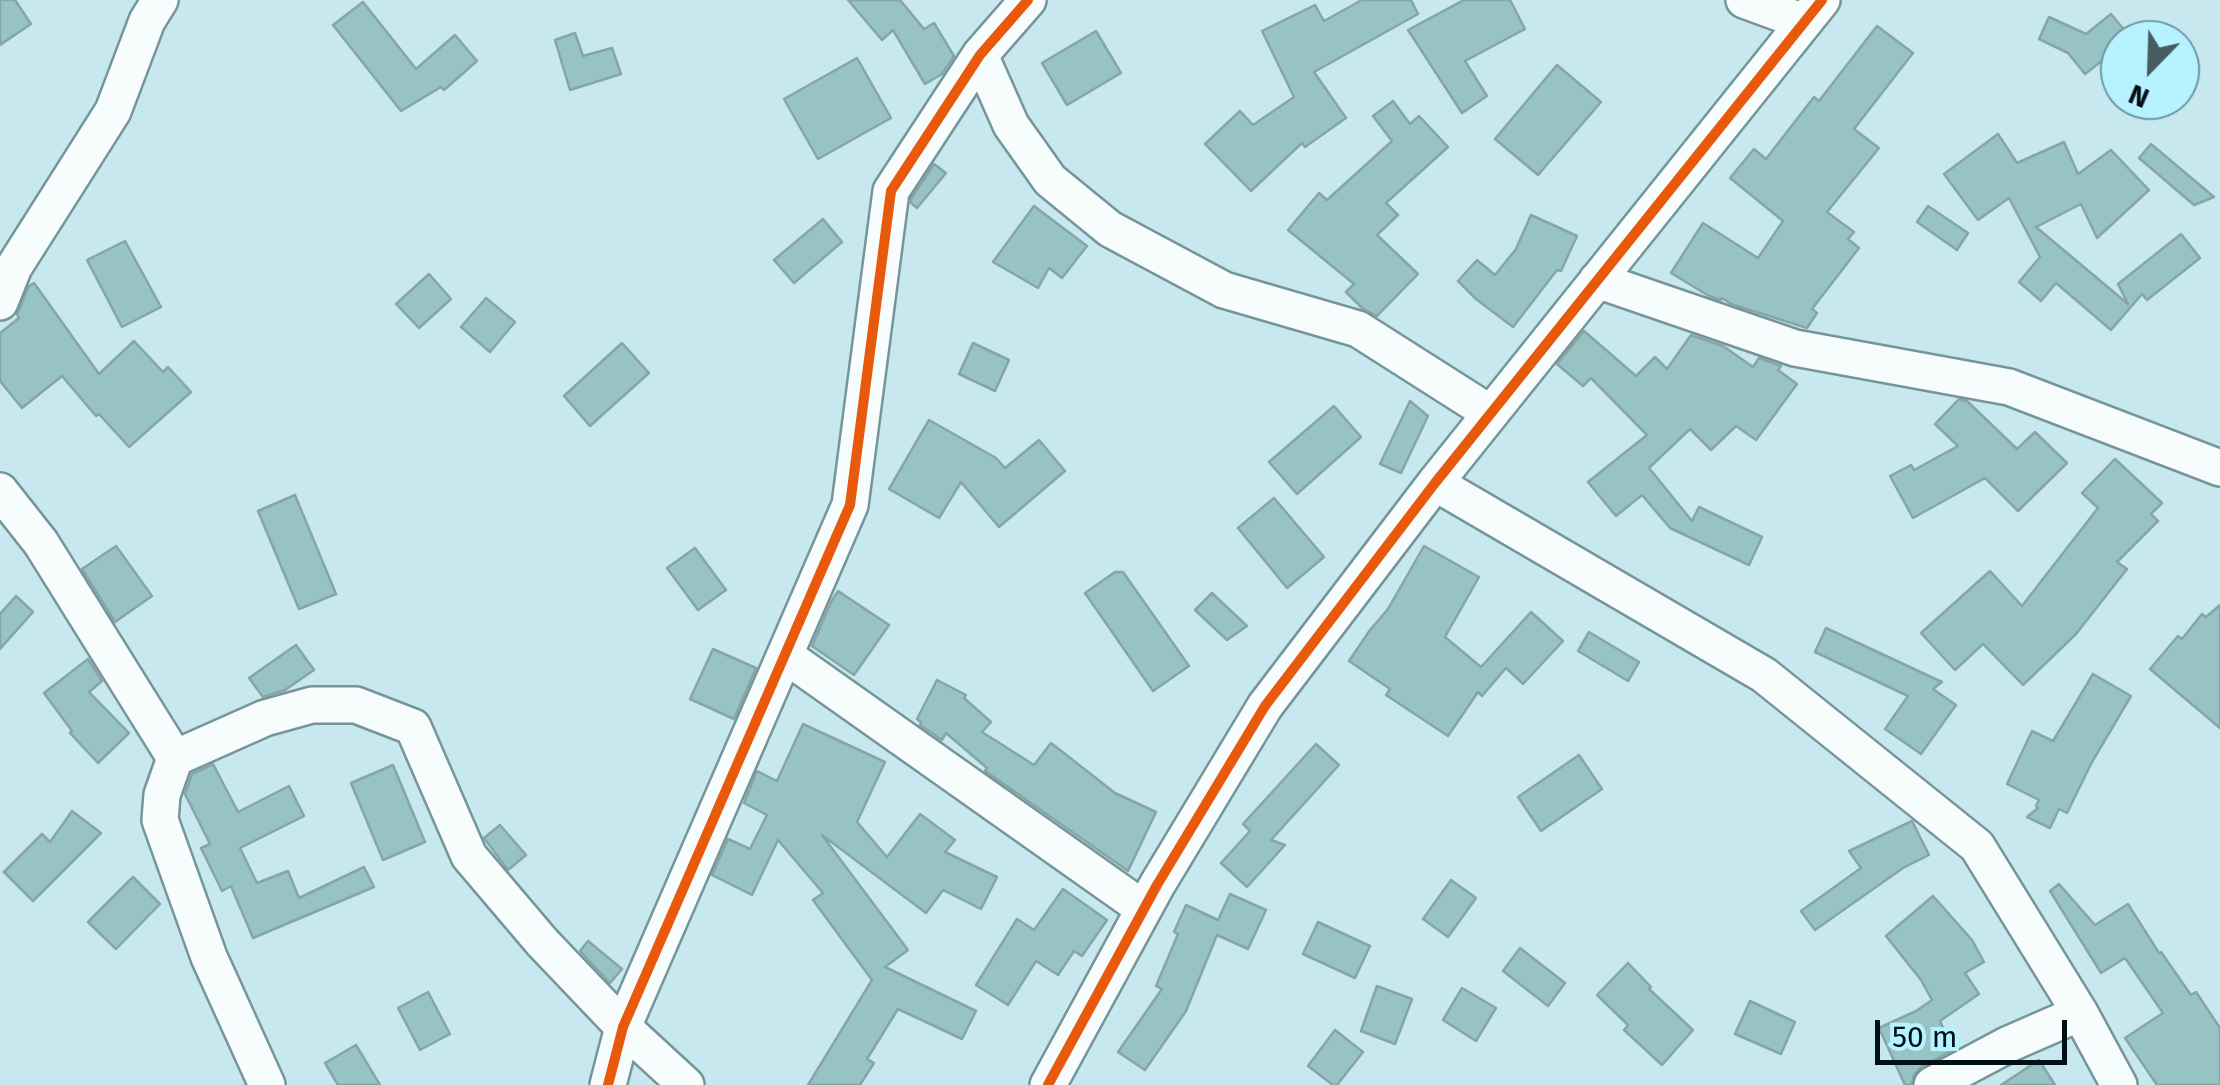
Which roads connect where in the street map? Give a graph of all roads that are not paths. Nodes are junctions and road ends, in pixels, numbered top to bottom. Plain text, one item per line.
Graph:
1 (160, 0) edge
2 (1028, 0) edge
3 (1744, 0) edge
4 (1813, 11) edge
5 (980, 55) junction
6 (1598, 280) junction
7 (0, 302) edge
8 (1490, 413) junction
9 (2220, 468) edge
10 (1435, 483) junction
11 (0, 491) edge
12 (786, 656) junction
13 (175, 758) junction
14 (1144, 909) junction
15 (2080, 1013) junction
16 (623, 1027) junction
17 (267, 1085) edge
18 (608, 1085) edge
19 (686, 1085) edge
20 (1048, 1085) edge
21 (1932, 1085) edge
22 (2118, 1085) edge

1 - 7 street
2 - 5 street
3 - 4 street
4 - 6 street
5 - 8 street
5 - 12 street
6 - 8 street
6 - 9 street
8 - 10 street
10 - 14 street
10 - 15 street
11 - 13 street
12 - 14 street
12 - 16 street
13 - 16 street
13 - 17 street
14 - 20 street
15 - 21 street
15 - 22 street
16 - 18 street
16 - 19 street

